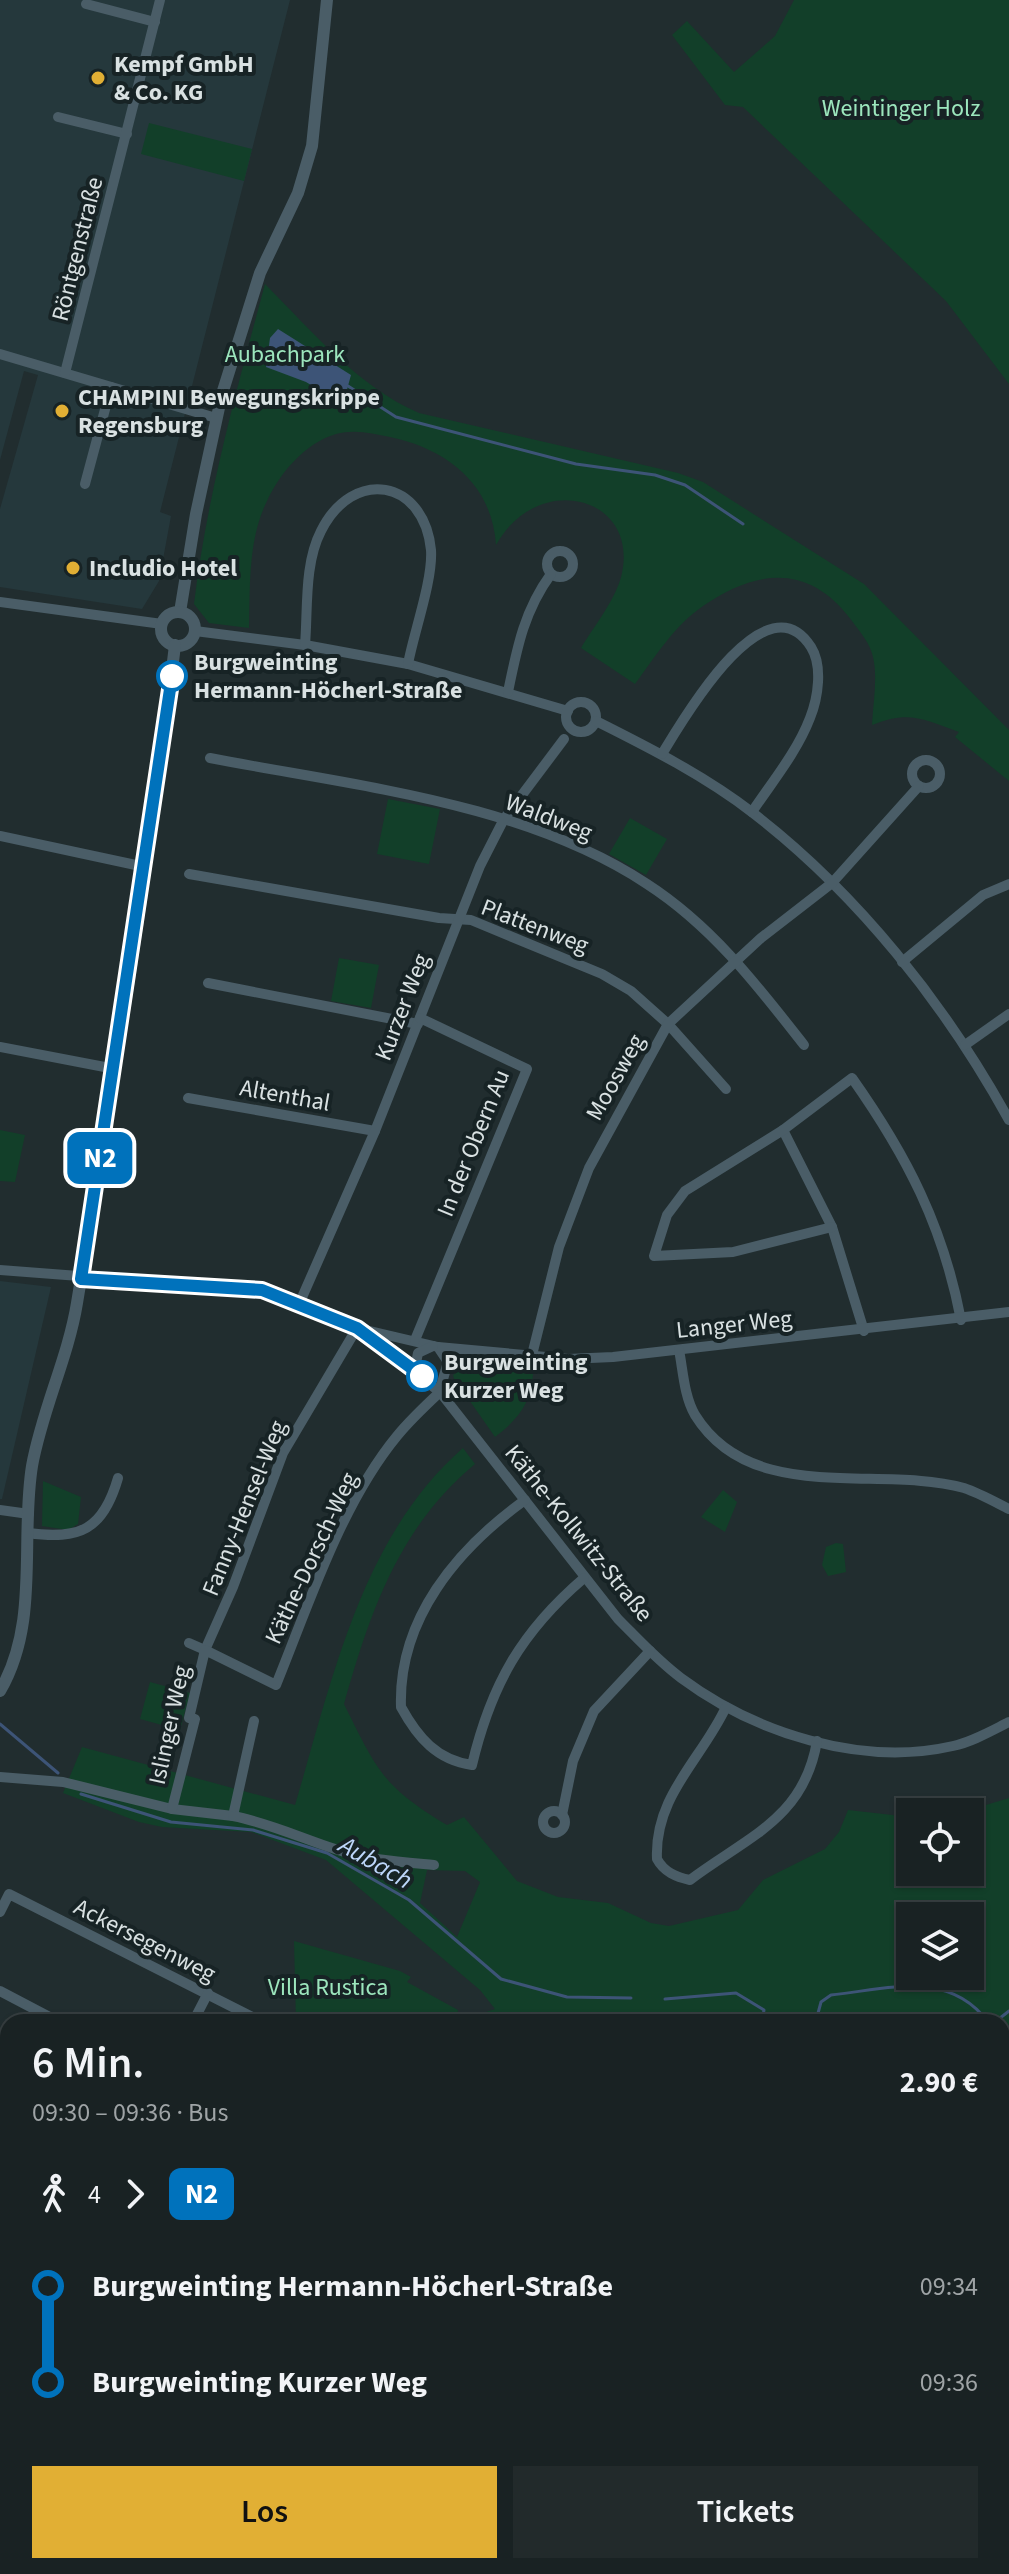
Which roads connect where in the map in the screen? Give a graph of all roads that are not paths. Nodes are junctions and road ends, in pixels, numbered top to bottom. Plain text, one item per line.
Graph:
1 (160, 0) edge
2 (327, 0) edge
3 (86, 4) dead end
4 (155, 22) junction
5 (58, 117) dead end
6 (127, 134) junction
7 (0, 354) edge
8 (65, 373) junction
9 (111, 387) junction
10 (216, 418) junction
11 (85, 484) dead end
12 (551, 574) dead end
13 (0, 602) edge
14 (180, 612) junction
15 (162, 624) junction
16 (195, 631) junction
17 (175, 645) junction
18 (305, 645) junction
19 (408, 664) junction
20 (508, 692) junction
21 (568, 711) junction
22 (596, 721) junction
23 (564, 739) dead end
24 (662, 754) junction
25 (210, 758) dead end
26 (919, 786) dead end
27 (752, 812) junction
28 (504, 819) junction
29 (0, 836) edge
30 (145, 867) junction
31 (189, 874) dead end
32 (832, 883) junction
33 (1009, 884) edge
34 (457, 919) junction
35 (736, 959) junction
36 (902, 962) junction
37 (208, 983) dead end
38 (1009, 1014) edge
39 (419, 1021) junction
40 (668, 1024) junction
41 (804, 1045) dead end
42 (965, 1045) junction
43 (0, 1047) edge
44 (115, 1069) junction
45 (726, 1089) dead end
46 (188, 1098) dead end
47 (1009, 1120) edge
48 (783, 1130) junction
49 (375, 1131) junction
50 (832, 1227) junction
51 (0, 1270) edge
52 (81, 1279) junction
53 (300, 1302) junction
54 (1009, 1312) edge
55 (961, 1320) junction
56 (357, 1328) junction
57 (864, 1331) junction
58 (415, 1340) junction
59 (436, 1346) junction
60 (463, 1348) junction
61 (679, 1350) junction
62 (532, 1355) junction
63 (448, 1362) junction
64 (420, 1373) junction
65 (443, 1374) junction
66 (442, 1394) junction
67 (118, 1478) dead end
68 (525, 1500) junction
69 (1009, 1509) edge
70 (0, 1510) edge
71 (29, 1514) junction
72 (28, 1533) junction
73 (584, 1578) junction
74 (189, 1643) dead end
75 (205, 1650) junction
76 (650, 1651) junction
77 (0, 1691) edge
78 (726, 1707) junction
79 (254, 1721) dead end
80 (1009, 1722) edge
81 (817, 1741) junction
82 (0, 1777) edge
83 (172, 1809) junction
84 (562, 1815) dead end
85 (233, 1816) junction
86 (434, 1865) dead end
87 (0, 1912) edge
88 (0, 1991) edge
89 (208, 1993) junction
90 (44, 2014) edge
91 (197, 2014) edge
92 (247, 2014) edge

1 - 4 street, Röntgenstraße
2 - 10 street
3 - 4 street
4 - 6 street, Röntgenstraße
5 - 6 street
6 - 8 street, Röntgenstraße
7 - 8 street
8 - 9 street
9 - 10 street
9 - 11 street
10 - 14 street
12 - 20 street
13 - 15 street
14 - 15 street
14 - 16 street
15 - 17 street
16 - 17 street
16 - 18 street
17 - 30 street
18 - 19 street
18 - 19 street
19 - 20 street
20 - 21 street
21 - 22 street
21 - 22 street
22 - 24 street
23 - 28 street, Kurzer Weg
24 - 27 street
24 - 27 street
25 - 28 street, Waldweg
26 - 32 street, Moosweg
27 - 32 street
28 - 34 street, Kurzer Weg
28 - 35 street, Waldweg
29 - 30 street
30 - 44 street
31 - 34 street, Plattenweg
32 - 35 street, Moosweg
32 - 36 street
33 - 36 street
34 - 39 street, Kurzer Weg
34 - 40 street, Plattenweg
35 - 40 street, Moosweg
35 - 41 street, Waldweg
36 - 42 street
37 - 39 street, In der Obern Au
38 - 42 street
39 - 49 street, Kurzer Weg
39 - 58 street, In der Obern Au
40 - 45 street, Plattenweg
40 - 62 street, Moosweg
42 - 47 street
43 - 44 street
44 - 52 street
46 - 49 street, Altenthal
48 - 50 street
48 - 50 street
48 - 55 street
49 - 53 street, Kurzer Weg
50 - 57 street
51 - 52 street, Langer Weg
52 - 53 street, Langer Weg
52 - 71 street
53 - 56 street, Langer Weg
54 - 55 street, Langer Weg
55 - 57 street, Langer Weg
56 - 58 street, Langer Weg
56 - 64 street, Käthe-Kollwitz-Straße
56 - 75 street, Fanny-Hensel-Weg
57 - 61 street, Langer Weg
58 - 59 street, Langer Weg
59 - 60 street, Langer Weg
59 - 63 street
59 - 64 street
60 - 62 street, Langer Weg
60 - 63 street
61 - 62 street, Langer Weg
61 - 69 street
63 - 65 street
64 - 65 street
64 - 66 street, Käthe-Kollwitz-Straße
65 - 66 street
66 - 68 street, Käthe-Kollwitz-Straße
66 - 75 street, Käthe-Dorsch-Weg
67 - 72 street
68 - 73 street, Käthe-Kollwitz-Straße
68 - 73 street
70 - 71 street
71 - 72 street
72 - 77 street
73 - 76 street, Käthe-Kollwitz-Straße
74 - 75 street
75 - 83 street, Islinger Weg
76 - 78 street, Käthe-Kollwitz-Straße
76 - 84 street
78 - 81 street, Käthe-Kollwitz-Straße
78 - 81 street
79 - 85 street
80 - 81 street, Käthe-Kollwitz-Straße
82 - 83 street, Islinger Weg
83 - 85 street, Islinger Weg
85 - 86 street, Islinger Weg
87 - 89 street, Ackersegenweg
88 - 90 street
89 - 91 street
89 - 92 street, Ackersegenweg

